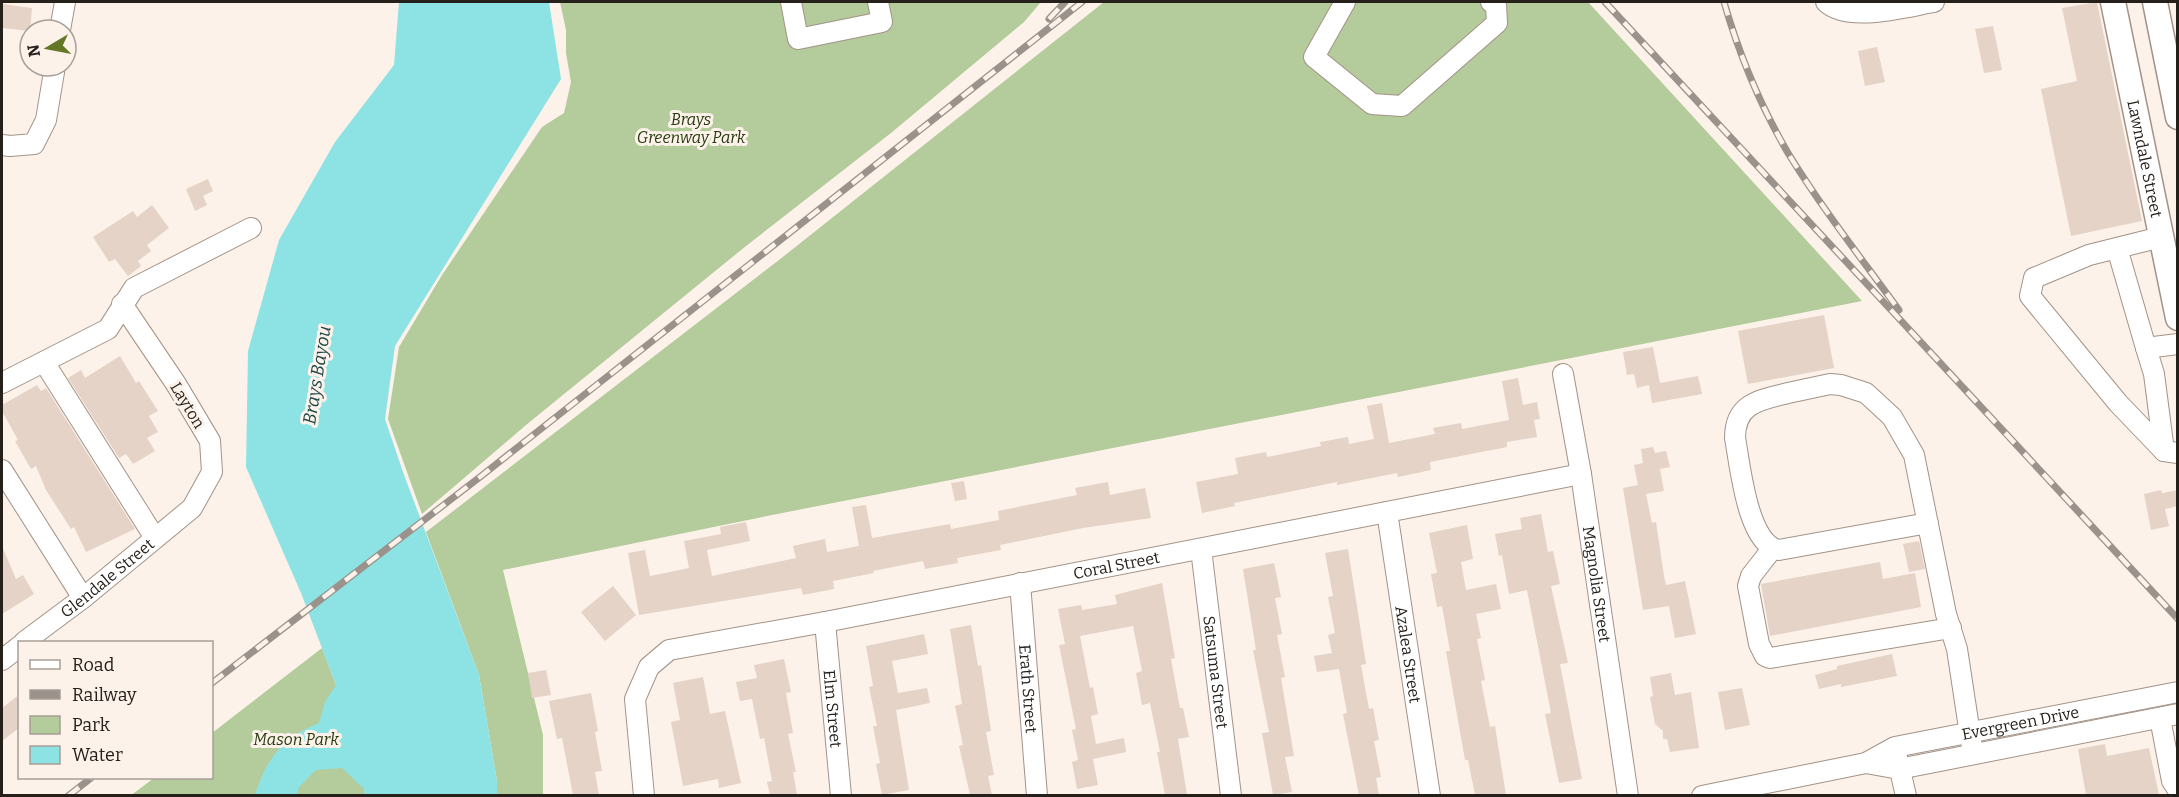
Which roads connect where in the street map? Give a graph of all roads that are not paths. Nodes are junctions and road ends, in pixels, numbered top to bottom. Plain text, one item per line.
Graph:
1 (65, 2) edge
2 (791, 2) edge
3 (878, 2) edge
4 (1346, 2) edge
5 (1491, 2) edge
6 (1934, 2) edge
7 (2114, 2) edge
8 (2155, 2) edge
9 (1829, 4) edge
10 (62, 18) edge
11 (53, 78) edge
12 (2178, 117) edge
13 (2, 145) edge
14 (251, 228) dead end
15 (2168, 247) edge
16 (2117, 248) junction
17 (122, 304) junction
18 (2178, 318) edge
19 (2178, 344) edge
20 (2146, 348) junction
21 (44, 362) junction
22 (1563, 374) dead end
23 (2, 383) edge
24 (2171, 452) edge
25 (2, 470) edge
26 (1581, 474) junction
27 (188, 511) joint
28 (1387, 512) junction
29 (1928, 523) junction
30 (155, 538) junction
31 (1201, 549) junction
32 (1772, 549) junction
33 (1020, 583) junction
34 (83, 598) junction
35 (825, 622) junction
36 (1951, 628) junction
37 (25, 641) edge
38 (18, 648) edge
39 (2, 660) edge
40 (2178, 692) edge
41 (2169, 716) edge
42 (1970, 732) junction
43 (1895, 747) junction
44 (1973, 754) junction
45 (1866, 763) junction
46 (1899, 769) junction
47 (2178, 790) edge
48 (644, 795) edge
49 (841, 795) edge
50 (1037, 795) edge
51 (1231, 795) edge
52 (1430, 795) edge
53 (1628, 795) edge
54 (1702, 795) edge
55 (1906, 795) edge

1 - 10 street
2 - 3 street
4 - 5 street
6 - 9 street
7 - 15 main road, Lawndale Street
8 - 12 main road
11 - 13 street
14 - 17 street
15 - 16 street
15 - 18 main road, Lawndale Street
16 - 20 street
16 - 24 street
17 - 21 street
17 - 27 street, Layton
19 - 20 street
20 - 24 street
21 - 23 street
21 - 30 street
22 - 26 street, Magnolia Street
25 - 34 street
26 - 28 street, Coral Street
26 - 53 street, Magnolia Street
27 - 30 street, Glendale Street
28 - 31 street, Coral Street
28 - 52 street, Azalea Street
29 - 32 street
29 - 32 street
29 - 36 street
30 - 34 street, Glendale Street
31 - 33 street, Coral Street
31 - 51 street, Satsuma Street
32 - 36 street
33 - 35 street, Coral Street
33 - 50 street, Erath Street
34 - 37 street, Glendale Street
35 - 48 street, Coral Street
35 - 49 street, Elm Street
36 - 42 street
38 - 39 street
40 - 42 street, Evergreen Drive
41 - 44 street, Evergreen Drive
41 - 47 street
42 - 43 street, Evergreen Drive
42 - 44 street
43 - 45 street, Evergreen Drive
43 - 46 street
44 - 46 street, Evergreen Drive
45 - 46 street, Evergreen Drive
45 - 54 street, Evergreen Drive
46 - 55 street

